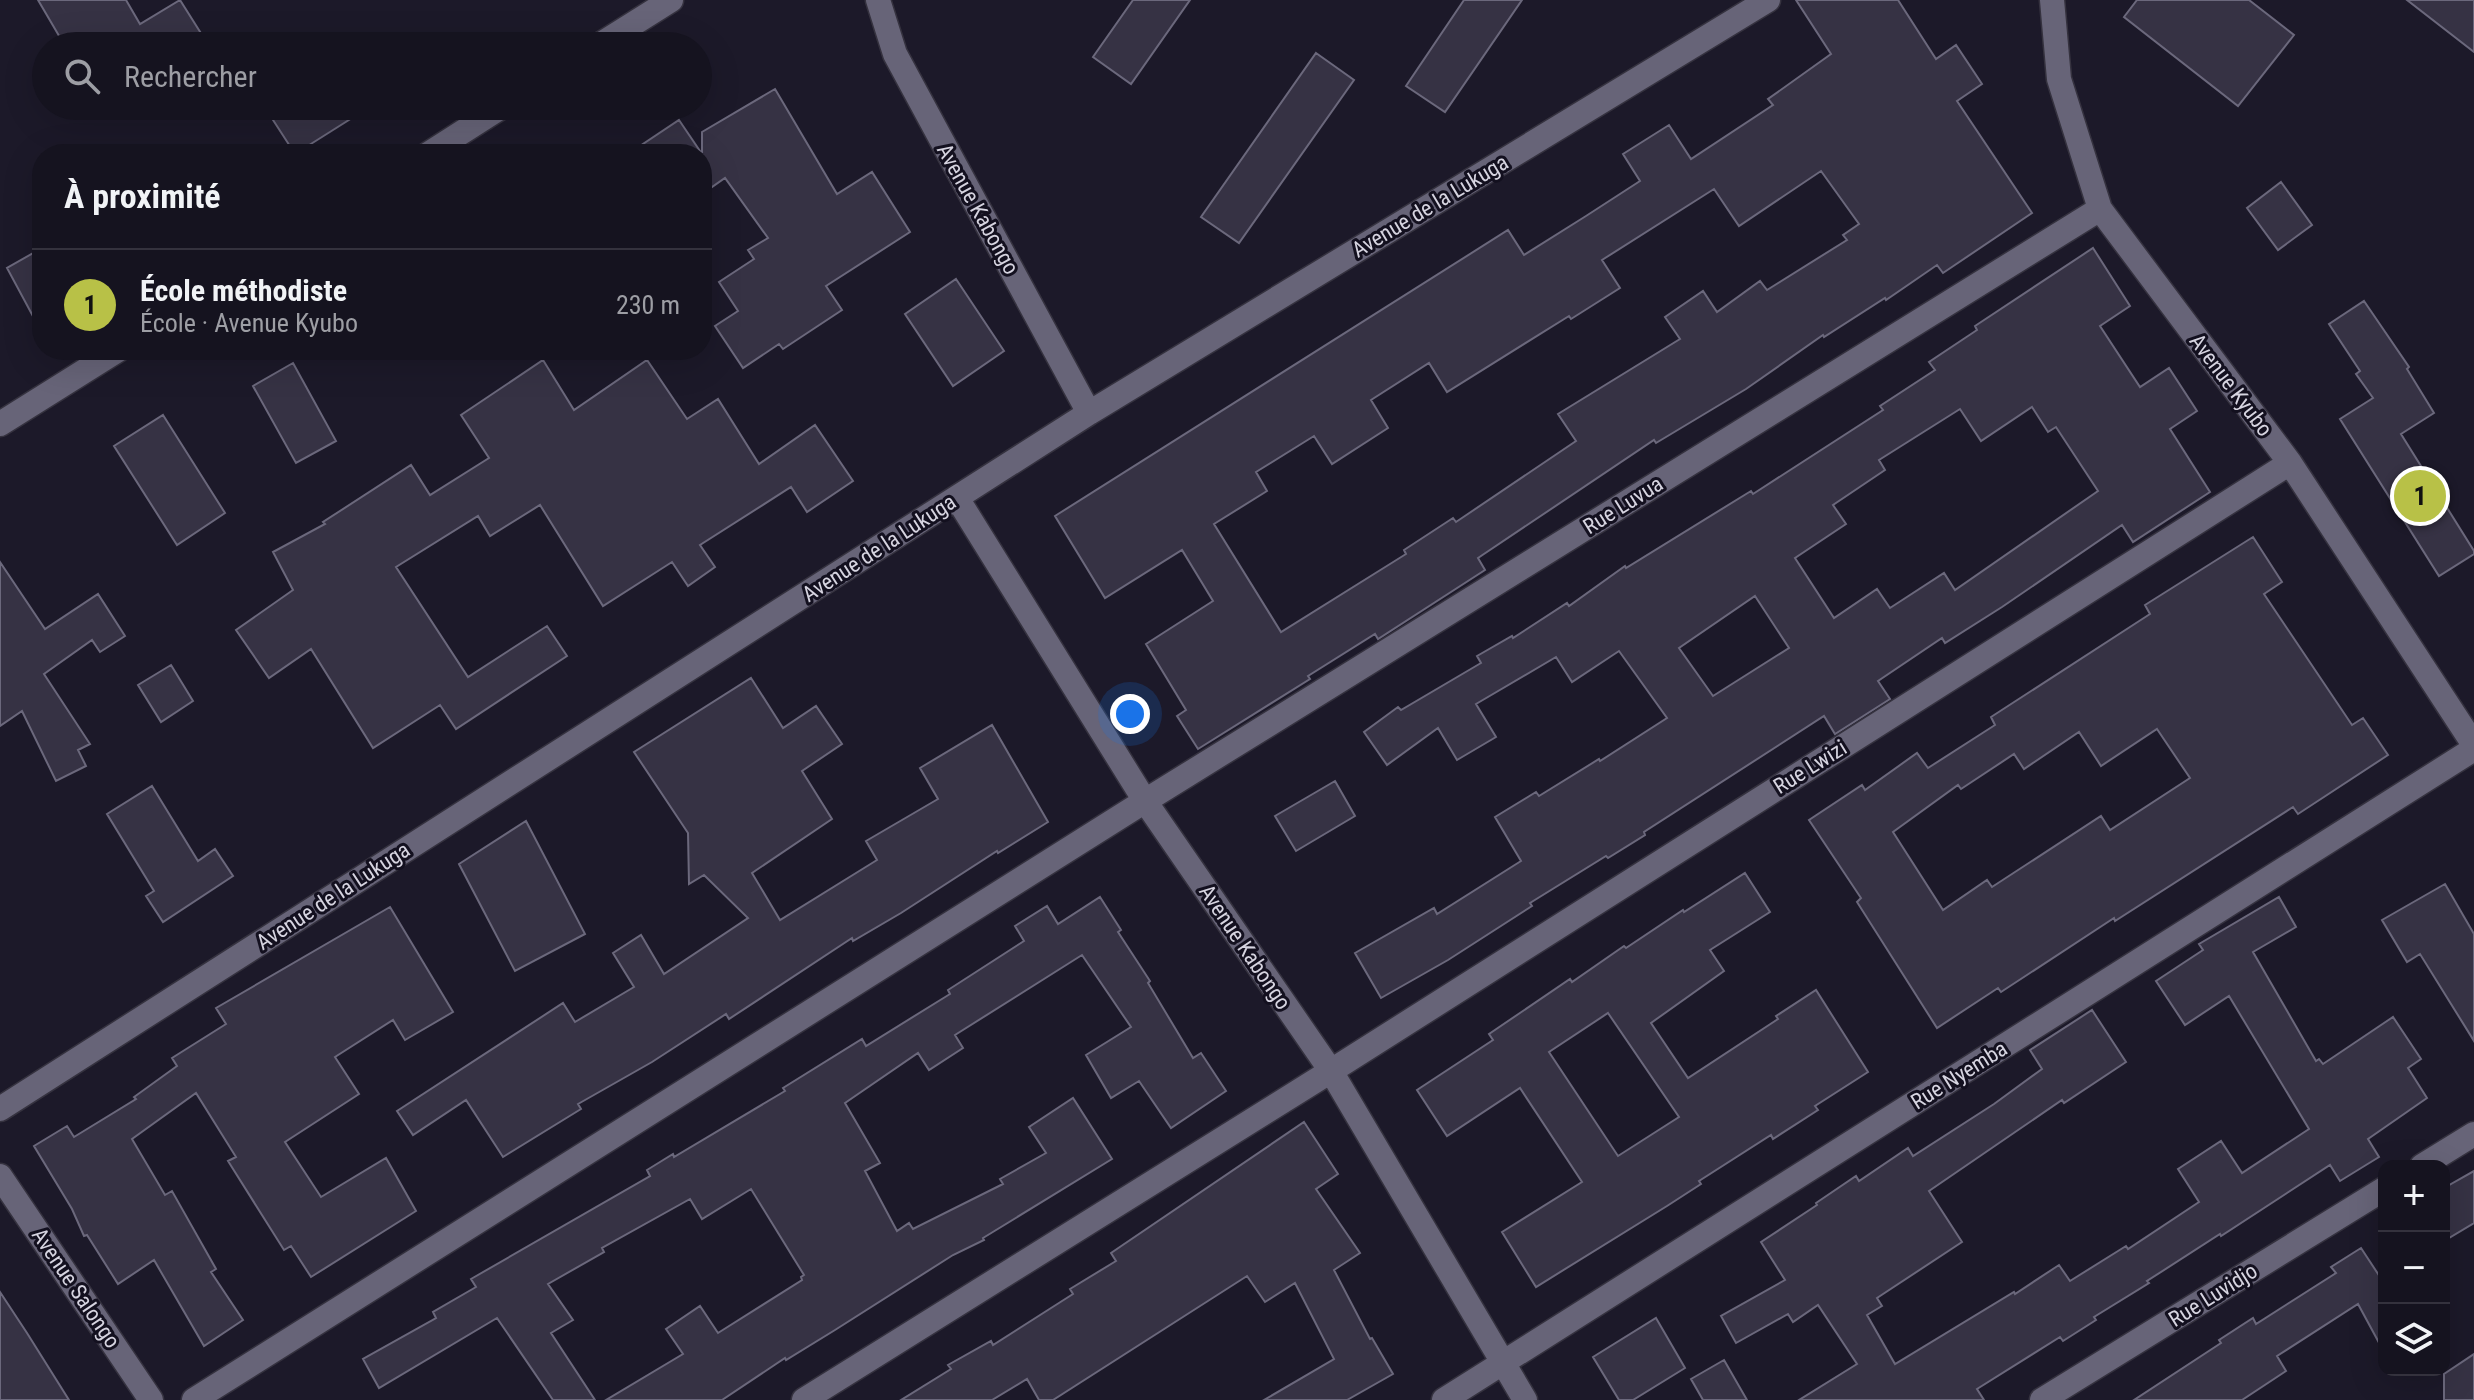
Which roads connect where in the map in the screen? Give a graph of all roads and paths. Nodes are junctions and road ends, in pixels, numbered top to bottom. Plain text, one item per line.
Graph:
1 (671, 0) edge
2 (878, 0) edge
3 (1768, 0) edge
4 (2052, 0) edge
5 (620, 32) edge
6 (481, 120) edge
7 (444, 144) edge
8 (2100, 209) junction
9 (102, 360) edge
10 (1089, 413) junction
11 (0, 424) edge
12 (2290, 463) junction
13 (957, 498) junction
14 (2474, 747) edge
15 (1145, 801) junction
16 (1331, 1071) junction
17 (0, 1109) edge
18 (2474, 1134) edge
19 (2432, 1160) edge
20 (0, 1176) edge
21 (2378, 1193) edge
22 (1502, 1364) junction
23 (151, 1400) edge
24 (194, 1400) edge
25 (804, 1400) edge
26 (1444, 1400) edge
27 (1525, 1400) edge
28 (2042, 1400) edge

1 - 5 street
2 - 10 street, Avenue Kabongo
3 - 10 street, Avenue de la Lukuga
4 - 8 street, Avenue Kyubo
6 - 7 street
8 - 12 street, Avenue Kyubo
8 - 15 street, Rue Luvua
9 - 11 street
10 - 13 street, Avenue de la Lukuga
12 - 14 street, Avenue Kyubo
12 - 16 street, Rue Lwizi
13 - 15 street, Avenue Kabongo
13 - 17 street, Avenue de la Lukuga
14 - 22 street, Rue Nyemba
15 - 16 street, Avenue Kabongo
15 - 24 street, Rue Luvua
16 - 22 street, Avenue Kabongo
16 - 25 street, Rue Lwizi
18 - 19 street
20 - 23 street, Avenue Salongo
21 - 28 street, Rue Luvidjo
22 - 26 street, Rue Nyemba
22 - 27 street, Avenue Kabongo

